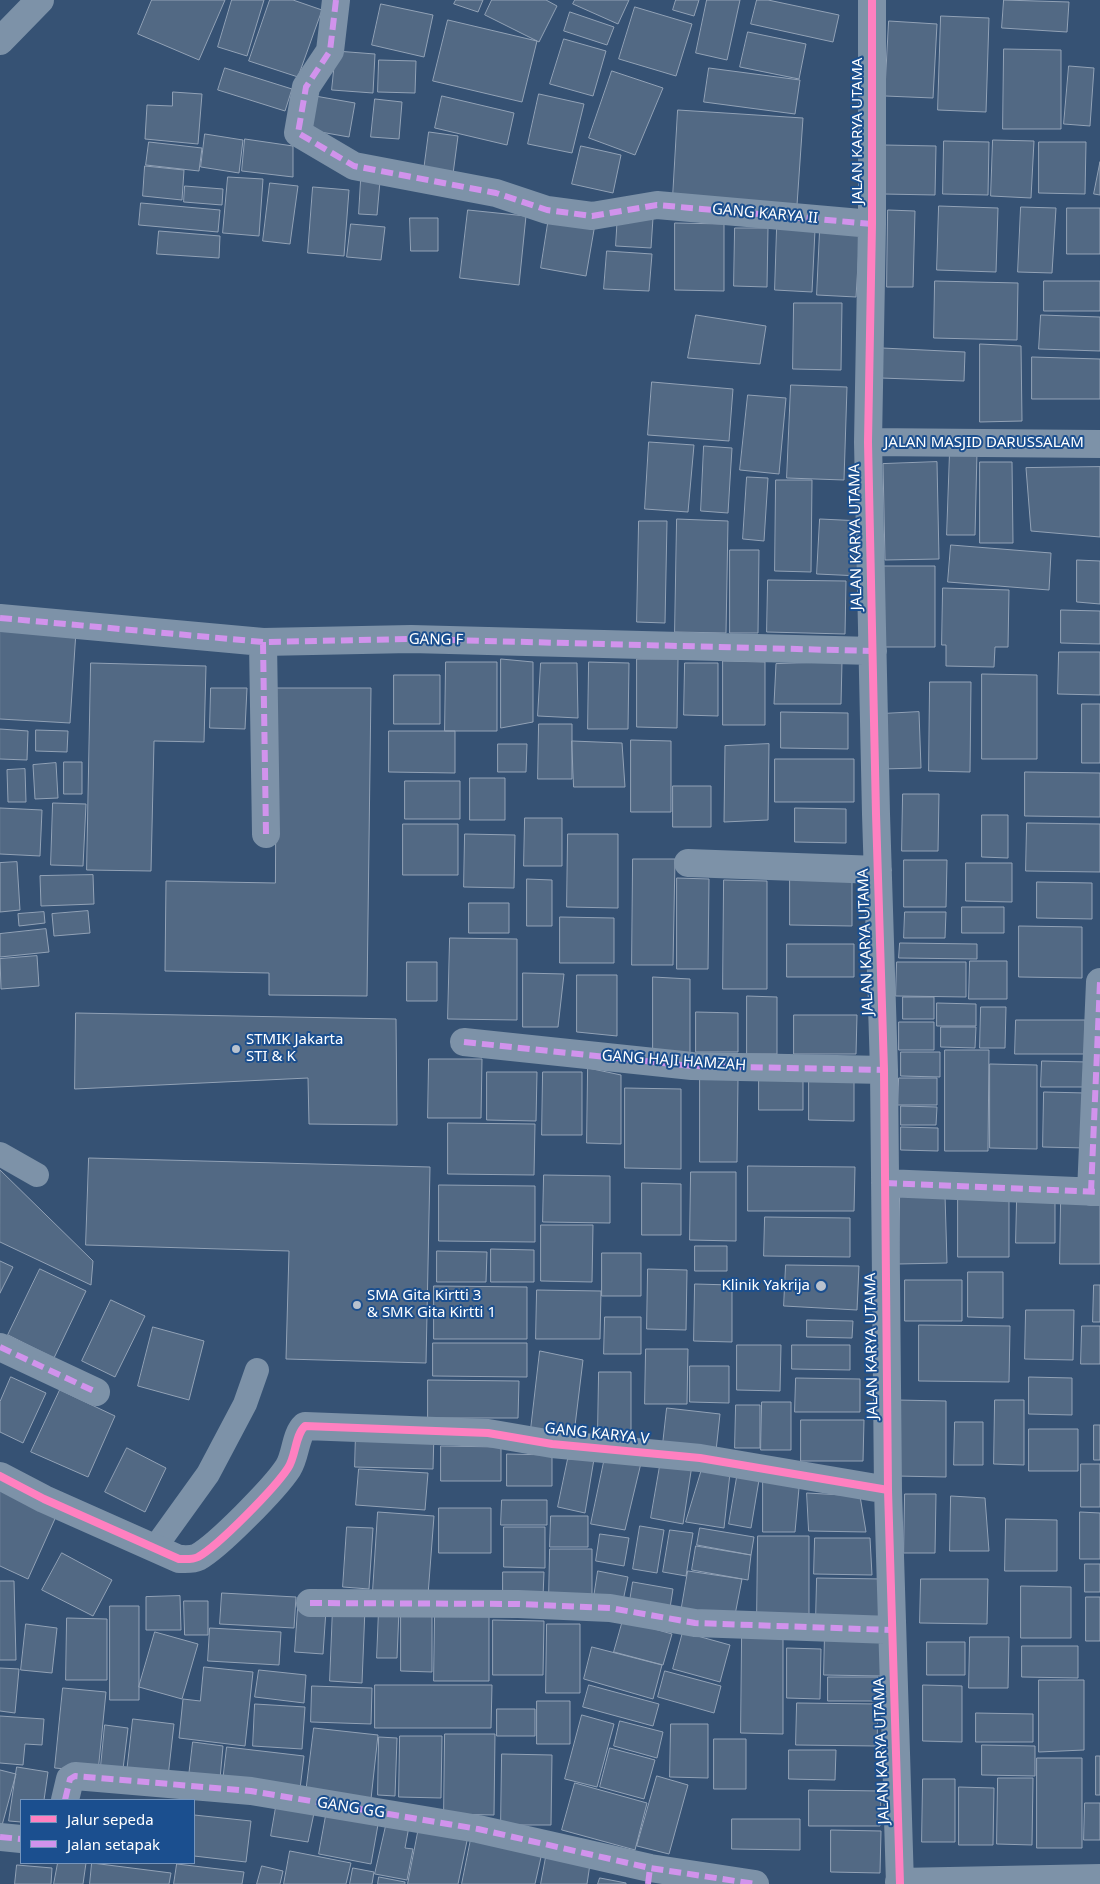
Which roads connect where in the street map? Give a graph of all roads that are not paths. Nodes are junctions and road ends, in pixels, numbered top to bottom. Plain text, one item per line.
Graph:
1 (40, 0) edge
2 (336, 0) edge
3 (872, 0) edge
4 (0, 40) edge
5 (872, 224) junction
6 (868, 442) junction
7 (1100, 444) edge
8 (0, 618) edge
9 (263, 642) junction
10 (873, 651) junction
11 (266, 834) dead end
12 (688, 863) dead end
13 (878, 870) junction
14 (1100, 982) edge
15 (464, 1042) dead end
16 (884, 1070) junction
17 (0, 1154) edge
18 (37, 1175) dead end
19 (885, 1183) junction
20 (1096, 1192) edge
21 (0, 1346) edge
22 (257, 1370) dead end
23 (96, 1392) dead end
24 (0, 1476) edge
25 (888, 1490) junction
26 (154, 1550) junction
27 (310, 1603) dead end
28 (892, 1630) junction
29 (64, 1799) edge
30 (0, 1837) edge
31 (20, 1839) edge
32 (649, 1876) edge
33 (1100, 1878) edge
34 (900, 1883) edge
35 (755, 1884) edge

1 - 4 street
2 - 5 street, GANG KARYA II
3 - 5 street, JALAN KARYA UTAMA
5 - 6 street, JALAN KARYA UTAMA
6 - 7 street, JALAN MASJID DARUSSALAM
6 - 10 street, JALAN KARYA UTAMA
8 - 9 street, GANG F
9 - 10 street, GANG F
9 - 11 street
10 - 13 street, JALAN KARYA UTAMA
12 - 13 street
13 - 16 street, JALAN KARYA UTAMA
14 - 20 street
15 - 16 street, GANG HAJI HAMZAH
16 - 19 street, JALAN KARYA UTAMA
17 - 18 lane
19 - 20 street
19 - 25 street, JALAN KARYA UTAMA
21 - 23 street
22 - 26 lane
24 - 26 street
25 - 26 street, GANG KARYA V
25 - 28 street, JALAN KARYA UTAMA
27 - 28 street
28 - 34 street, JALAN KARYA UTAMA
29 - 32 street, GANG GG
30 - 31 street
32 - 35 street
33 - 34 street

